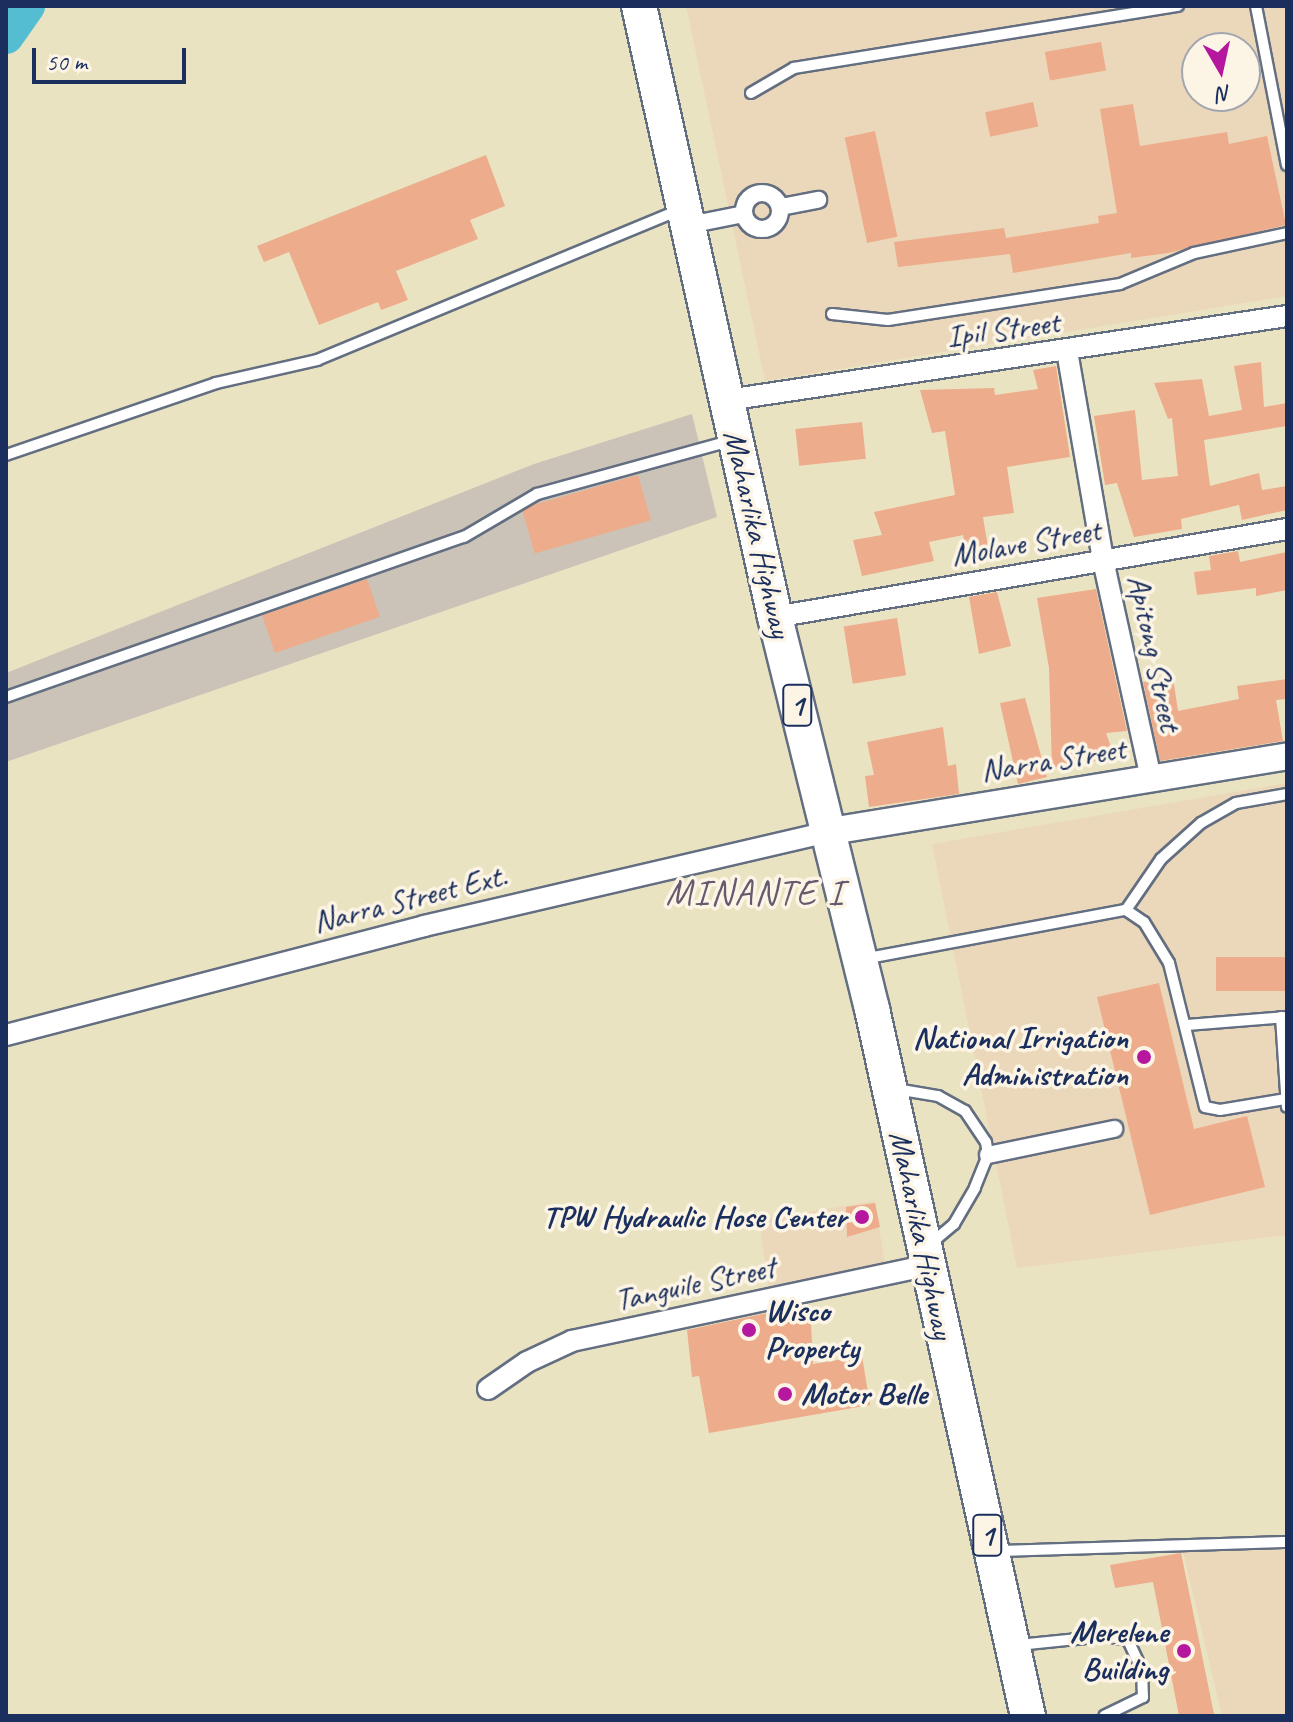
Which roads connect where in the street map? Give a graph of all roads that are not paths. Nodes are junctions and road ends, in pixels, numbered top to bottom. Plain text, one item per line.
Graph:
1 (639, 6) edge
2 (1178, 6) edge
3 (1256, 6) edge
4 (751, 93) dead end
5 (1287, 165) edge
6 (818, 200) dead end
7 (781, 207) junction
8 (744, 214) junction
9 (687, 217) junction
10 (1287, 233) edge
11 (832, 314) dead end
12 (1287, 316) edge
13 (1067, 351) junction
14 (727, 400) junction
15 (736, 440) junction
16 (6, 455) edge
17 (1287, 529) edge
18 (1103, 560) junction
19 (775, 617) junction
20 (6, 697) edge
21 (1287, 756) edge
22 (1151, 779) junction
23 (1287, 794) edge
24 (831, 831) junction
25 (1126, 910) junction
26 (861, 960) junction
27 (1284, 1017) edge
28 (1187, 1025) junction
29 (6, 1035) edge
30 (890, 1089) junction
31 (1286, 1103) edge
32 (1114, 1129) dead end
33 (988, 1155) junction
34 (924, 1257) junction
35 (488, 1389) dead end
36 (1287, 1542) edge
37 (991, 1551) junction
38 (1012, 1646) junction
39 (1028, 1716) edge
40 (1104, 1716) edge

1 - 9 highway, Maharlika Highway / 1
2 - 4 lane
3 - 5 lane
6 - 7 street
7 - 8 street
7 - 8 street
8 - 9 street
9 - 14 highway, Maharlika Highway / 1
9 - 16 lane
10 - 11 lane
12 - 13 street, Ipil Street
13 - 14 street, Ipil Street
13 - 18 street, Apitong Street
14 - 15 highway, Maharlika Highway / 1
15 - 19 highway, Maharlika Highway / 1
15 - 20 lane
17 - 18 street, Molave Street
18 - 19 street, Molave Street
18 - 22 street, Apitong Street
19 - 24 highway, Maharlika Highway / 1
21 - 22 street, Narra Street
22 - 24 street, Narra Street
23 - 25 lane
24 - 26 highway, Maharlika Highway / 1
24 - 29 street, Narra Street Ext.
25 - 26 lane
25 - 28 lane
26 - 30 highway, Maharlika Highway / 1
27 - 28 lane
27 - 31 lane
28 - 31 lane
30 - 33 lane
30 - 34 highway, Maharlika Highway / 1
32 - 33 street
33 - 34 lane
34 - 35 street, Tanguile Street
34 - 37 highway, Maharlika Highway / 1
36 - 37 lane
37 - 38 highway, Maharlika Highway / 1
38 - 39 highway, Maharlika Highway / 1
38 - 40 lane

